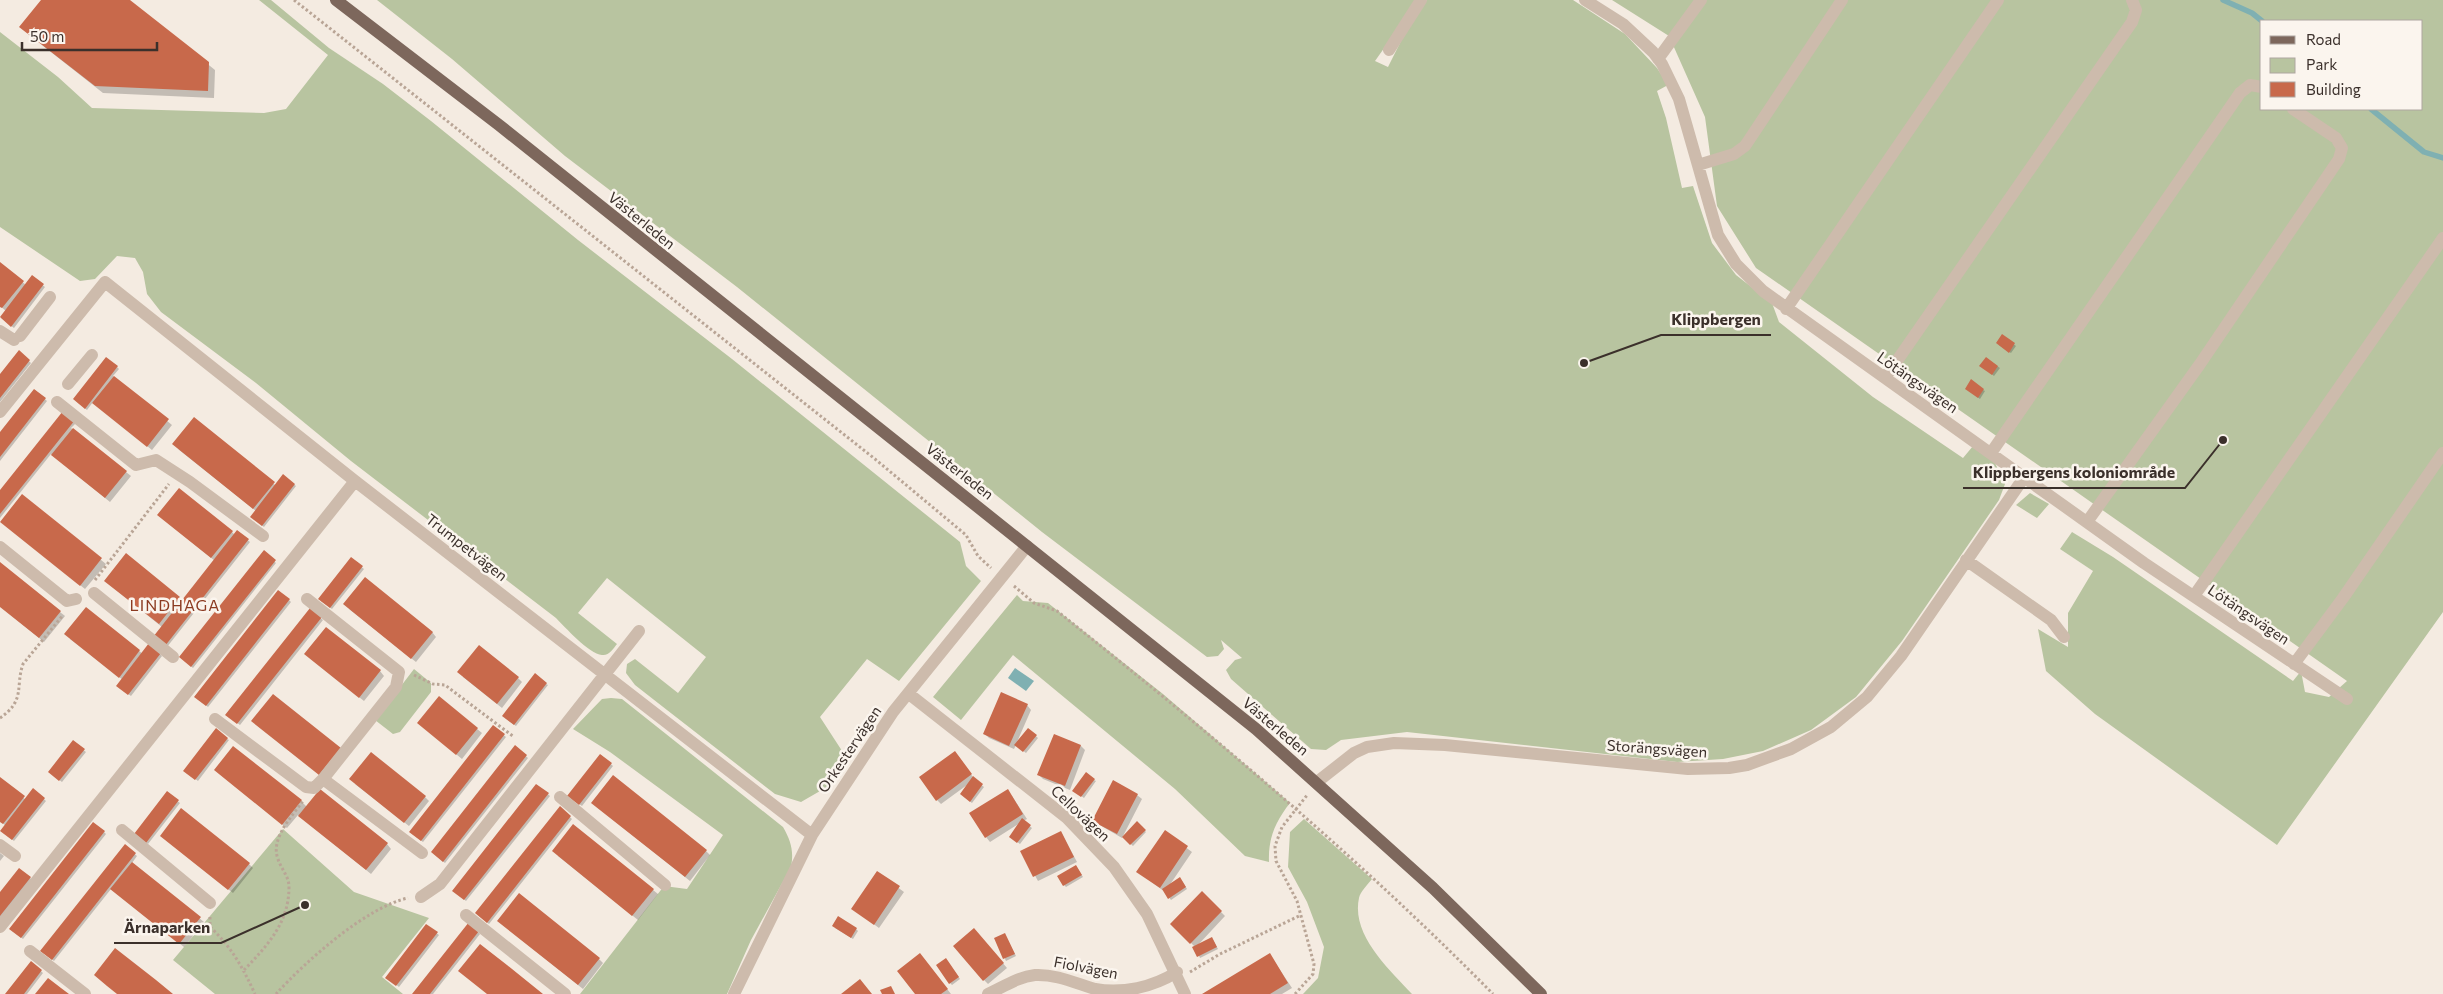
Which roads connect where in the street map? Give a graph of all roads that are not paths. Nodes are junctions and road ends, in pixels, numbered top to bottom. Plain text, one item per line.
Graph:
1 (336, 0) edge
2 (1421, 0) edge
3 (1585, 0) edge
4 (1701, 0) edge
5 (1842, 0) edge
6 (1998, 0) edge
7 (2132, 0) edge
8 (1390, 50) dead end
9 (1658, 59) junction
10 (2260, 86) edge
11 (2295, 110) edge
12 (1698, 165) junction
13 (2443, 238) edge
14 (50, 297) dead end
15 (1786, 309) junction
16 (0, 331) edge
17 (92, 355) dead end
18 (1885, 378) junction
19 (68, 384) dead end
20 (57, 402) dead end
21 (0, 412) edge
22 (1991, 453) junction
23 (2443, 453) edge
24 (2025, 476) junction
25 (355, 481) junction
26 (2087, 522) junction
27 (263, 536) dead end
28 (1027, 546) junction
29 (0, 547) edge
30 (1966, 560) junction
31 (92, 589) road end
32 (2194, 596) junction
33 (76, 599) road end
34 (306, 599) dead end
35 (639, 631) dead end
36 (2064, 637) dead end
37 (173, 657) dead end
38 (2294, 664) junction
39 (606, 675) junction
40 (908, 694) junction
41 (2347, 699) dead end
42 (215, 720) dead end
43 (1317, 782) junction
44 (318, 783) junction
45 (560, 797) dead end
46 (122, 830) dead end
47 (812, 835) junction
48 (0, 845) edge
49 (422, 853) dead end
50 (16, 856) dead end
51 (665, 885) dead end
52 (421, 896) road end
53 (210, 903) road end
54 (466, 916) dead end
55 (0, 927) edge
56 (30, 950) dead end
57 (1177, 972) junction
58 (85, 994) edge
59 (566, 994) edge
60 (734, 994) edge
61 (988, 994) edge
62 (1185, 994) edge
63 (1541, 994) edge

1 - 28 main road, Västerleden
2 - 8 street
3 - 9 street, Lötängsvägen
4 - 9 street
5 - 12 street
6 - 15 street
7 - 18 street
9 - 12 street, Lötängsvägen
10 - 22 street
11 - 26 street
12 - 15 street, Lötängsvägen
13 - 32 street
14 - 16 street
15 - 18 street, Lötängsvägen
17 - 19 street
18 - 22 street, Lötängsvägen
20 - 27 street
21 - 25 street, Trumpetvägen
22 - 24 street, Lötängsvägen
23 - 38 street
24 - 26 street, Lötängsvägen
24 - 30 street, Storängsvägen
25 - 39 street, Trumpetvägen
25 - 55 street
26 - 32 street, Lötängsvägen
28 - 40 street, Orkestervägen
28 - 43 main road, Västerleden
29 - 33 street
30 - 36 street
30 - 43 street, Storängsvägen
31 - 37 street
32 - 38 street, Lötängsvägen
34 - 44 street
35 - 39 street
38 - 41 street, Lötängsvägen
39 - 47 street, Trumpetvägen
39 - 52 street
40 - 47 street, Orkestervägen
40 - 57 street, Cellovägen
42 - 44 street
43 - 63 main road, Västerleden
44 - 49 street
45 - 51 street
46 - 53 street
47 - 60 street, Orkestervägen
48 - 50 street
54 - 59 street
56 - 58 street
57 - 61 street, Fiolvägen
57 - 62 street, Cellovägen

